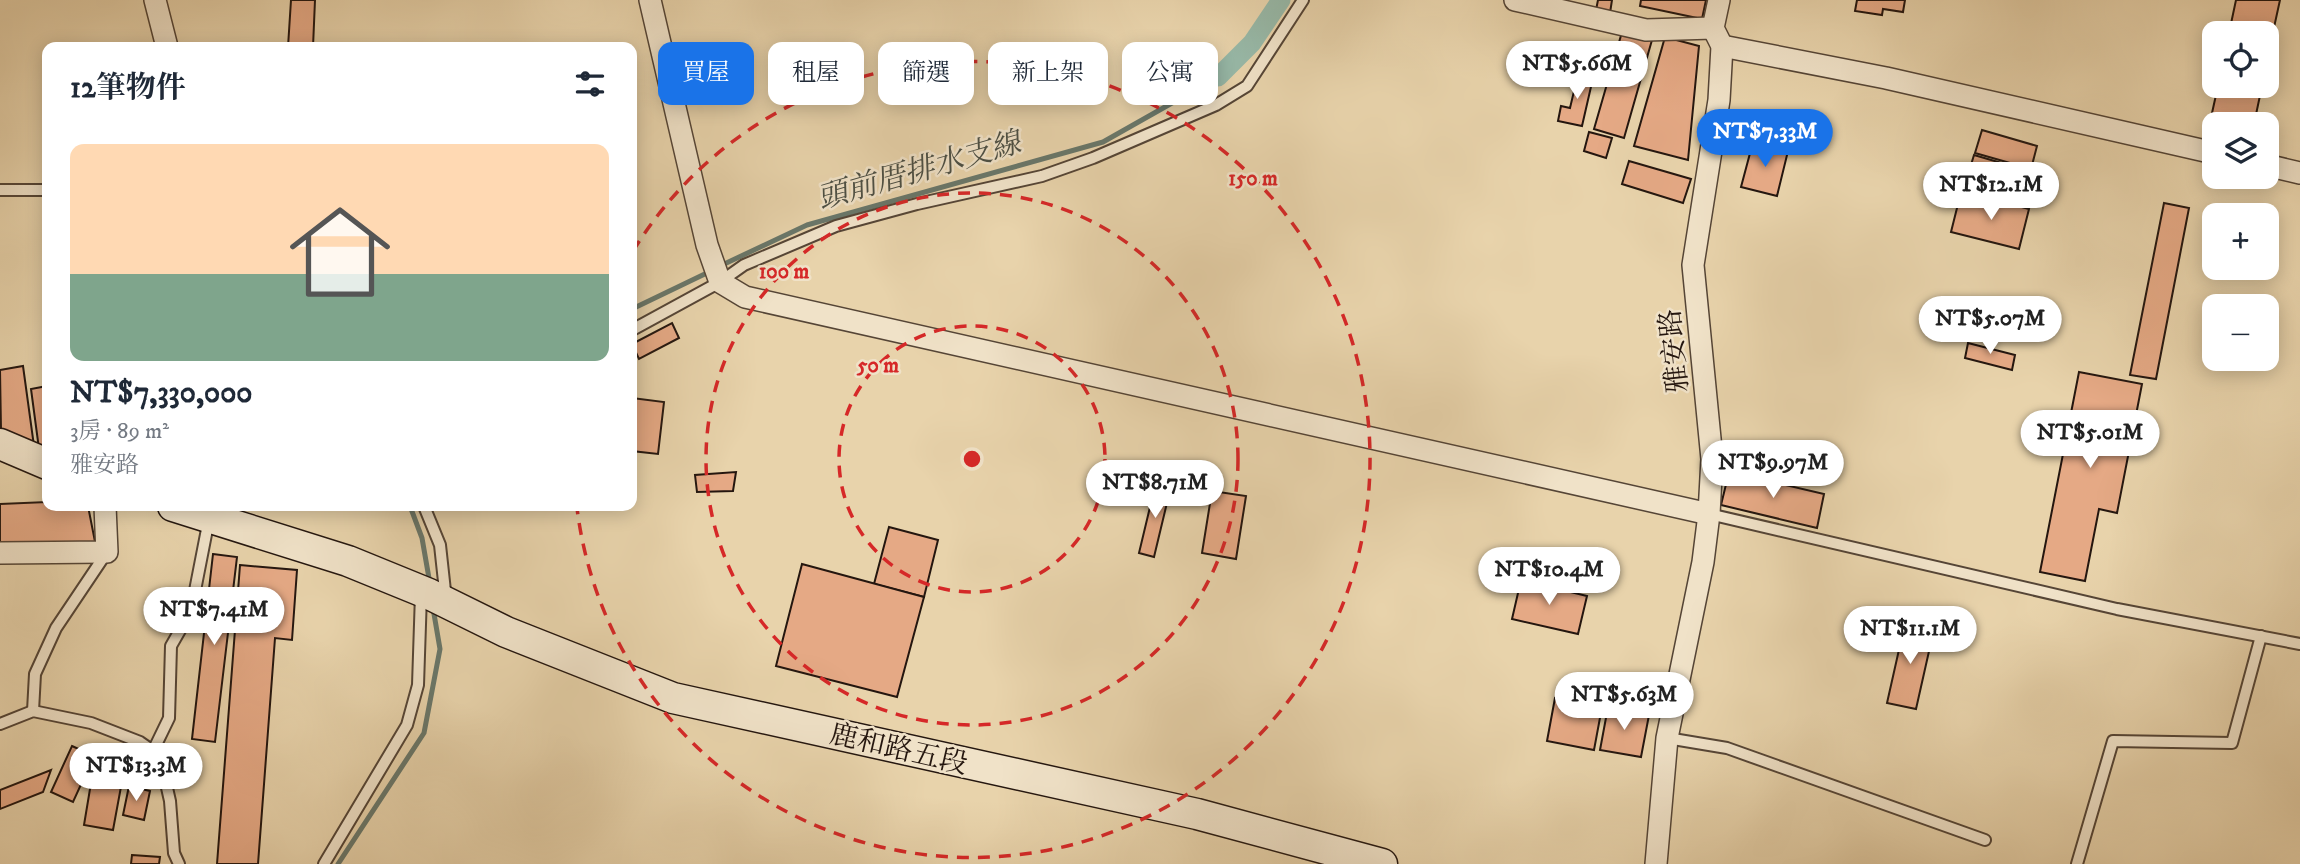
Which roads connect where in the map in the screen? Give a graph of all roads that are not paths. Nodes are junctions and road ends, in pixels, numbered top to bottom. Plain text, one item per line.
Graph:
1 (155, 0) edge
2 (650, 0) edge
3 (1303, 0) edge
4 (1515, 0) edge
5 (1719, 0) edge
6 (1718, 37) junction
7 (165, 42) edge
8 (2202, 150) edge
9 (2279, 168) edge
10 (2300, 173) edge
11 (0, 190) edge
12 (42, 190) edge
13 (720, 282) junction
14 (637, 327) edge
15 (0, 444) edge
16 (42, 462) edge
17 (105, 511) edge
18 (191, 511) edge
19 (426, 511) edge
20 (1709, 514) junction
21 (209, 516) junction
22 (241, 516) edge
23 (107, 552) junction
24 (0, 553) edge
25 (435, 597) junction
26 (2261, 636) junction
27 (2300, 644) edge
28 (33, 711) junction
29 (0, 724) edge
30 (1667, 738) junction
31 (153, 751) junction
32 (1985, 840) dead end
33 (179, 864) edge
34 (324, 864) edge
35 (1382, 864) edge
36 (1656, 864) edge
37 (2077, 864) edge

1 - 7 street
2 - 13 street
3 - 13 lane
4 - 6 street
5 - 6 street, 雅安路
6 - 8 street
6 - 20 street, 雅安路
9 - 10 street
11 - 12 lane
13 - 14 lane
13 - 20 street
15 - 16 main road
17 - 23 street
18 - 21 main road, 鹿和路五段
19 - 25 lane
20 - 26 lane
20 - 30 street, 雅安路
21 - 22 main road, 鹿和路五段
21 - 31 lane
22 - 25 main road, 鹿和路五段
23 - 24 street
23 - 28 lane
25 - 34 lane
25 - 35 main road, 鹿和路五段
26 - 27 lane
26 - 37 lane
28 - 29 lane
28 - 31 lane
30 - 32 lane
30 - 36 street, 雅安路
31 - 33 lane

